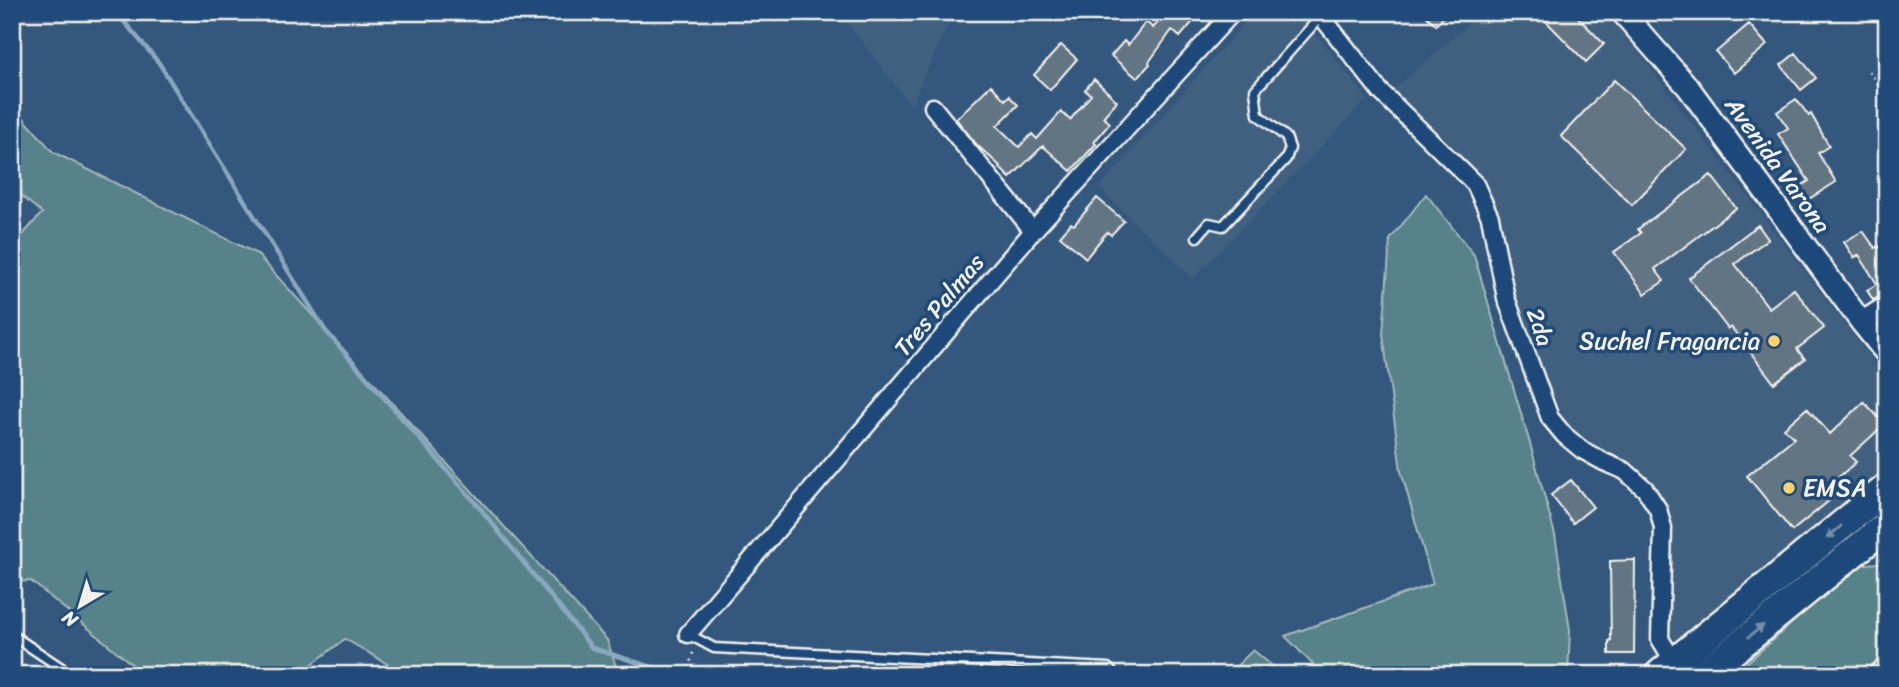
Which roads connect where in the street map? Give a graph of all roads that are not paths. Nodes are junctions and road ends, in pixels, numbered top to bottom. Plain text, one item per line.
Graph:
1 (1233, 12) edge
2 (1622, 12) edge
3 (1319, 14) edge
4 (933, 107) dead end
5 (1033, 231) junction
6 (1197, 237) dead end
7 (1887, 307) edge
8 (1862, 323) junction
9 (1887, 354) edge
10 (1887, 488) edge
11 (1887, 525) edge
12 (1887, 543) edge
13 (1847, 556) junction
14 (12, 635) edge
15 (692, 637) joint
16 (1887, 664) edge
17 (1666, 669) edge
18 (72, 675) edge
19 (1115, 675) edge
20 (1703, 675) edge
21 (1875, 675) edge

1 - 5 street, Tres Palmas
2 - 8 street, Avenida Varona
3 - 6 lane
3 - 17 street, 2da
4 - 5 street
5 - 15 street, Tres Palmas
7 - 8 street
8 - 9 street, Avenida Varona
10 -> 17 highway
11 - 13 highway
12 - 13 highway
20 -> 13 highway
14 - 18 lane
15 - 19 lane
16 - 21 street

